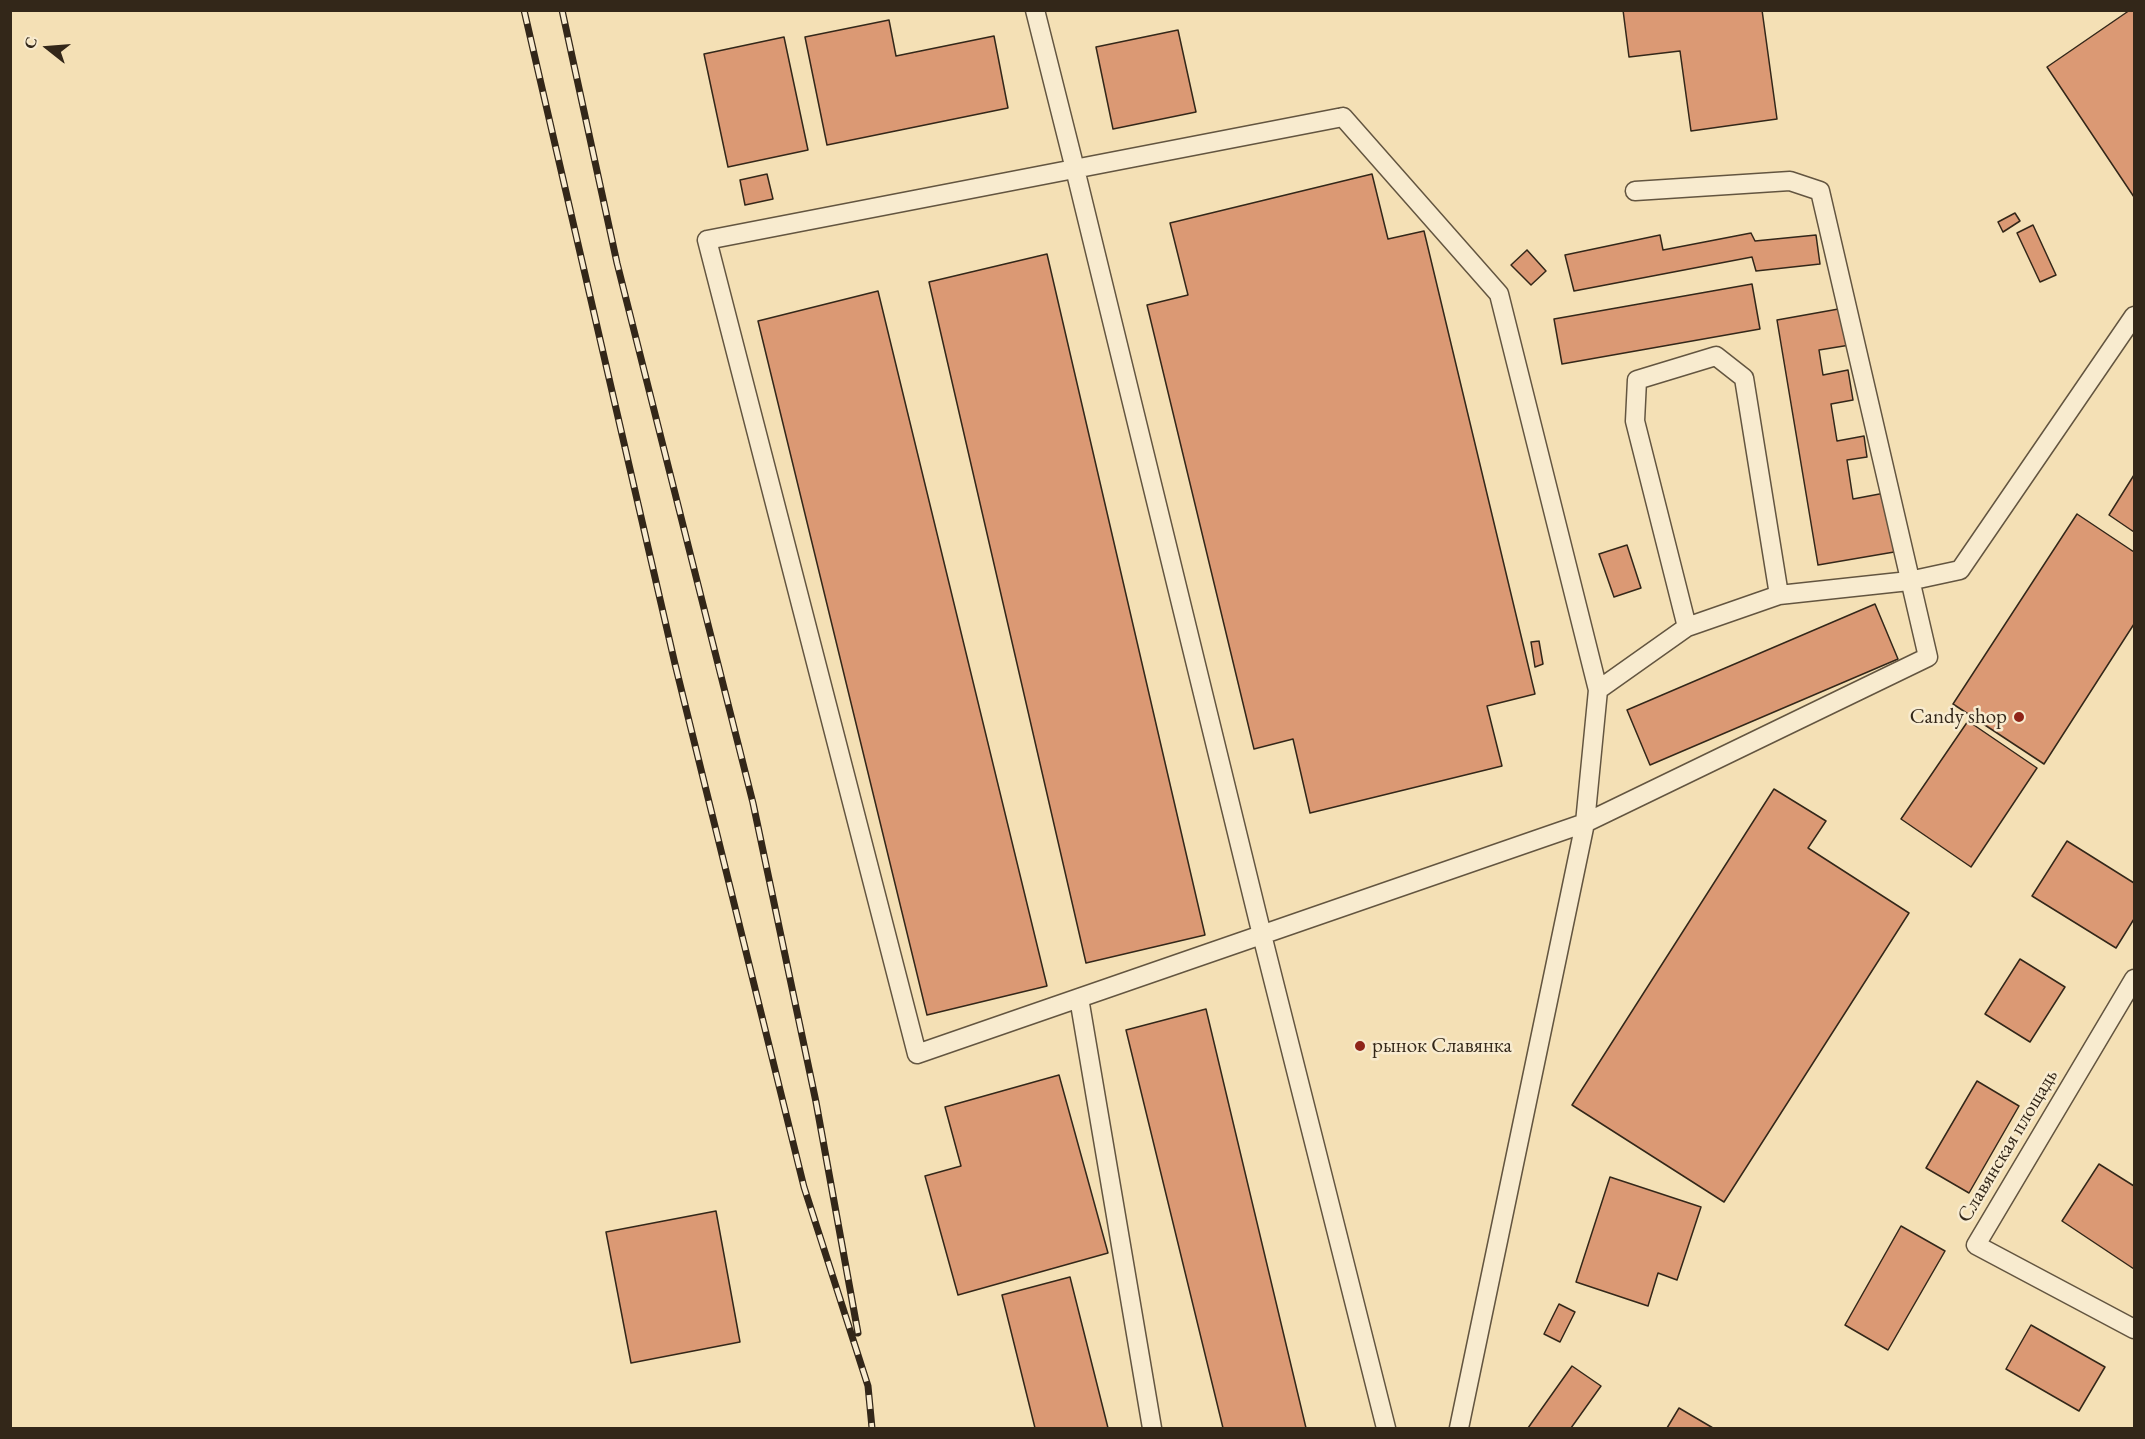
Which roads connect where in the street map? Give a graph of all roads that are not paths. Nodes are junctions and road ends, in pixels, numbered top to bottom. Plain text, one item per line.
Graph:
1 (1035, 10) edge
2 (1075, 169) junction
3 (1635, 191) dead end
4 (2134, 316) edge
5 (1909, 581) junction
6 (1779, 595) junction
7 (1687, 627) junction
8 (1598, 690) junction
9 (1584, 823) junction
10 (1262, 935) junction
11 (2134, 979) edge
12 (1078, 998) junction
13 (2134, 1329) edge
14 (1152, 1428) edge
15 (1386, 1428) edge
16 (1460, 1428) edge

1 - 2 lane
2 - 8 lane
2 - 10 lane
2 - 12 lane
3 - 5 lane
4 - 5 lane
5 - 6 lane
5 - 9 lane
6 - 7 lane
6 - 7 lane
7 - 8 lane
8 - 9 lane
9 - 10 lane
9 - 16 lane
10 - 12 lane
10 - 15 lane
11 - 13 lane, Славянская площадь
12 - 14 lane

